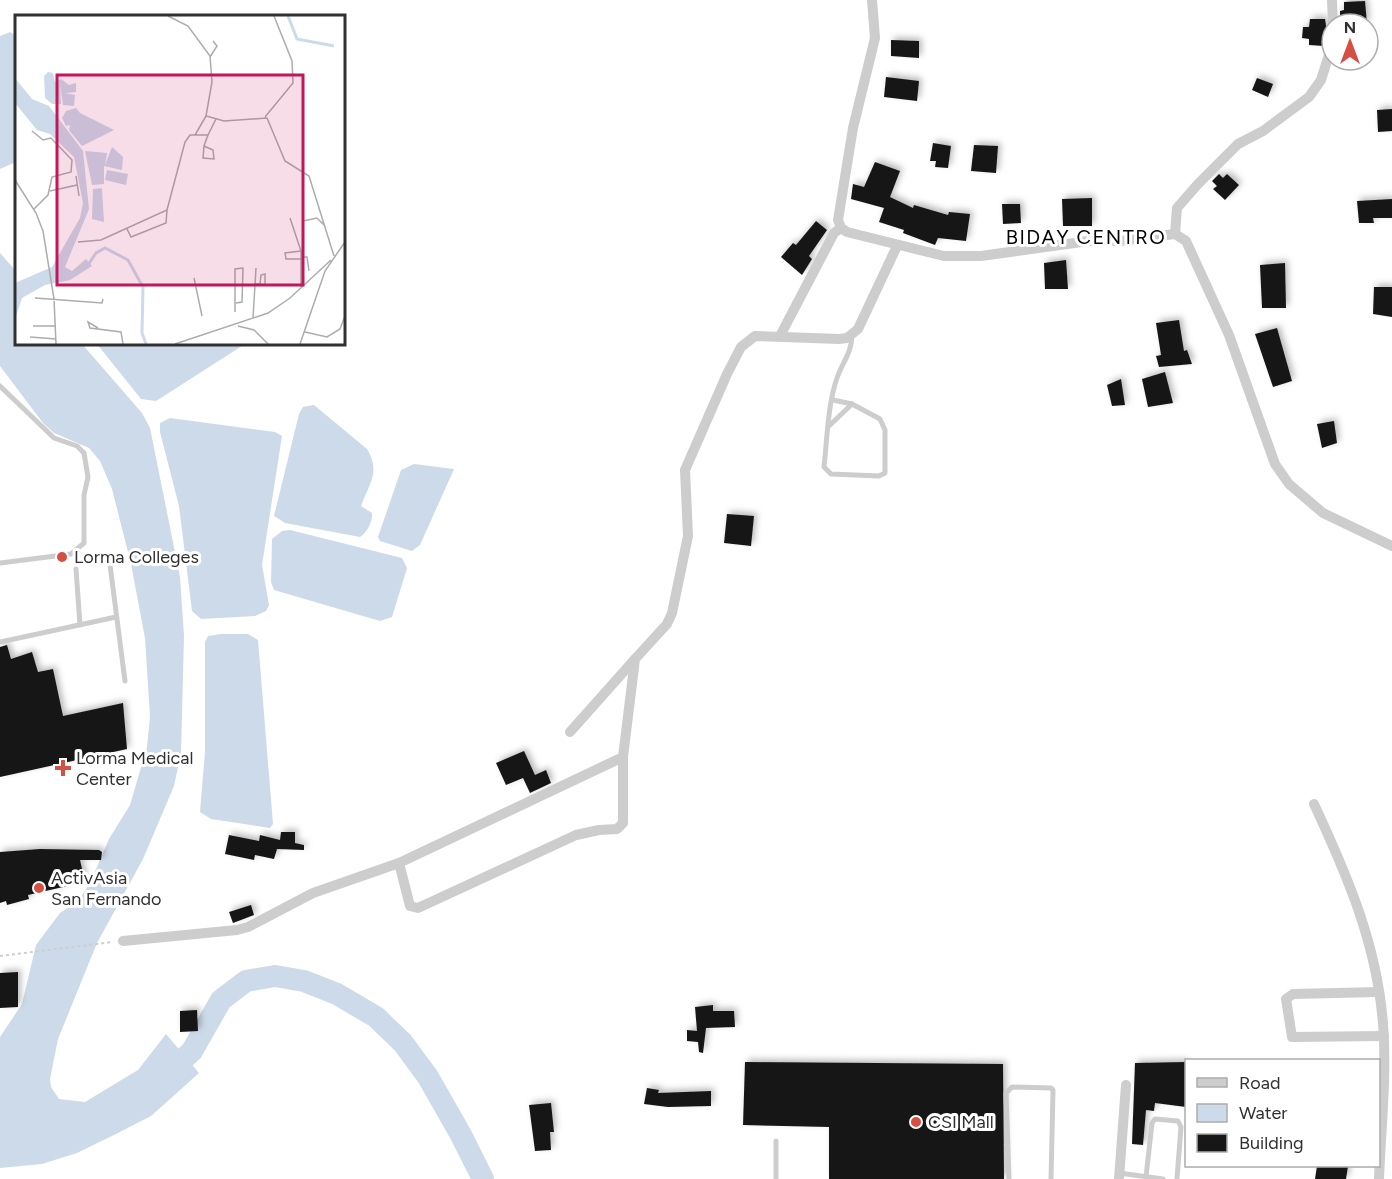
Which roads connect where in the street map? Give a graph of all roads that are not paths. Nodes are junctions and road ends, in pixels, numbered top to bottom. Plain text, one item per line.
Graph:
1 (872, 0) edge
2 (1324, 72) edge
3 (841, 228) junction
4 (1175, 234) junction
5 (897, 246) junction
6 (852, 334) junction
7 (780, 336) junction
8 (0, 386) edge
9 (833, 400) junction
10 (852, 404) junction
11 (830, 426) junction
12 (1392, 546) edge
13 (0, 563) edge
14 (110, 566) dead end
15 (76, 569) dead end
16 (116, 617) junction
17 (80, 625) junction
18 (0, 642) edge
19 (635, 659) junction
20 (125, 681) dead end
21 (570, 732) dead end
22 (623, 757) junction
23 (1314, 804) dead end
24 (399, 863) junction
25 (123, 941) road end
26 (1379, 992) junction
27 (1387, 1021) edge
28 (1384, 1036) junction
29 (1126, 1085) dead end
30 (1387, 1104) edge
31 (776, 1141) dead end
32 (1119, 1176) edge
33 (1146, 1177) junction
34 (776, 1179) edge
35 (1009, 1179) edge
36 (1051, 1179) edge
37 (1163, 1179) edge
38 (1177, 1179) edge
39 (1379, 1179) edge

1 - 3 street
2 - 4 street
3 - 5 street
3 - 7 street
4 - 5 street
4 - 12 street
5 - 6 street
6 - 7 street
6 - 9 lane
7 - 19 street
8 - 13 lane
9 - 10 lane
9 - 11 lane
10 - 11 lane
10 - 11 lane
14 - 16 lane
15 - 17 lane
16 - 17 lane
16 - 20 lane
17 - 18 lane
19 - 21 street
19 - 22 street
22 - 24 street
22 - 24 street
23 - 26 street
24 - 25 street
26 - 27 street
26 - 28 street
27 - 28 street
28 - 30 street
29 - 32 street
30 - 39 street
31 - 34 lane
32 - 33 lane
33 - 37 lane
33 - 38 lane
35 - 36 lane

